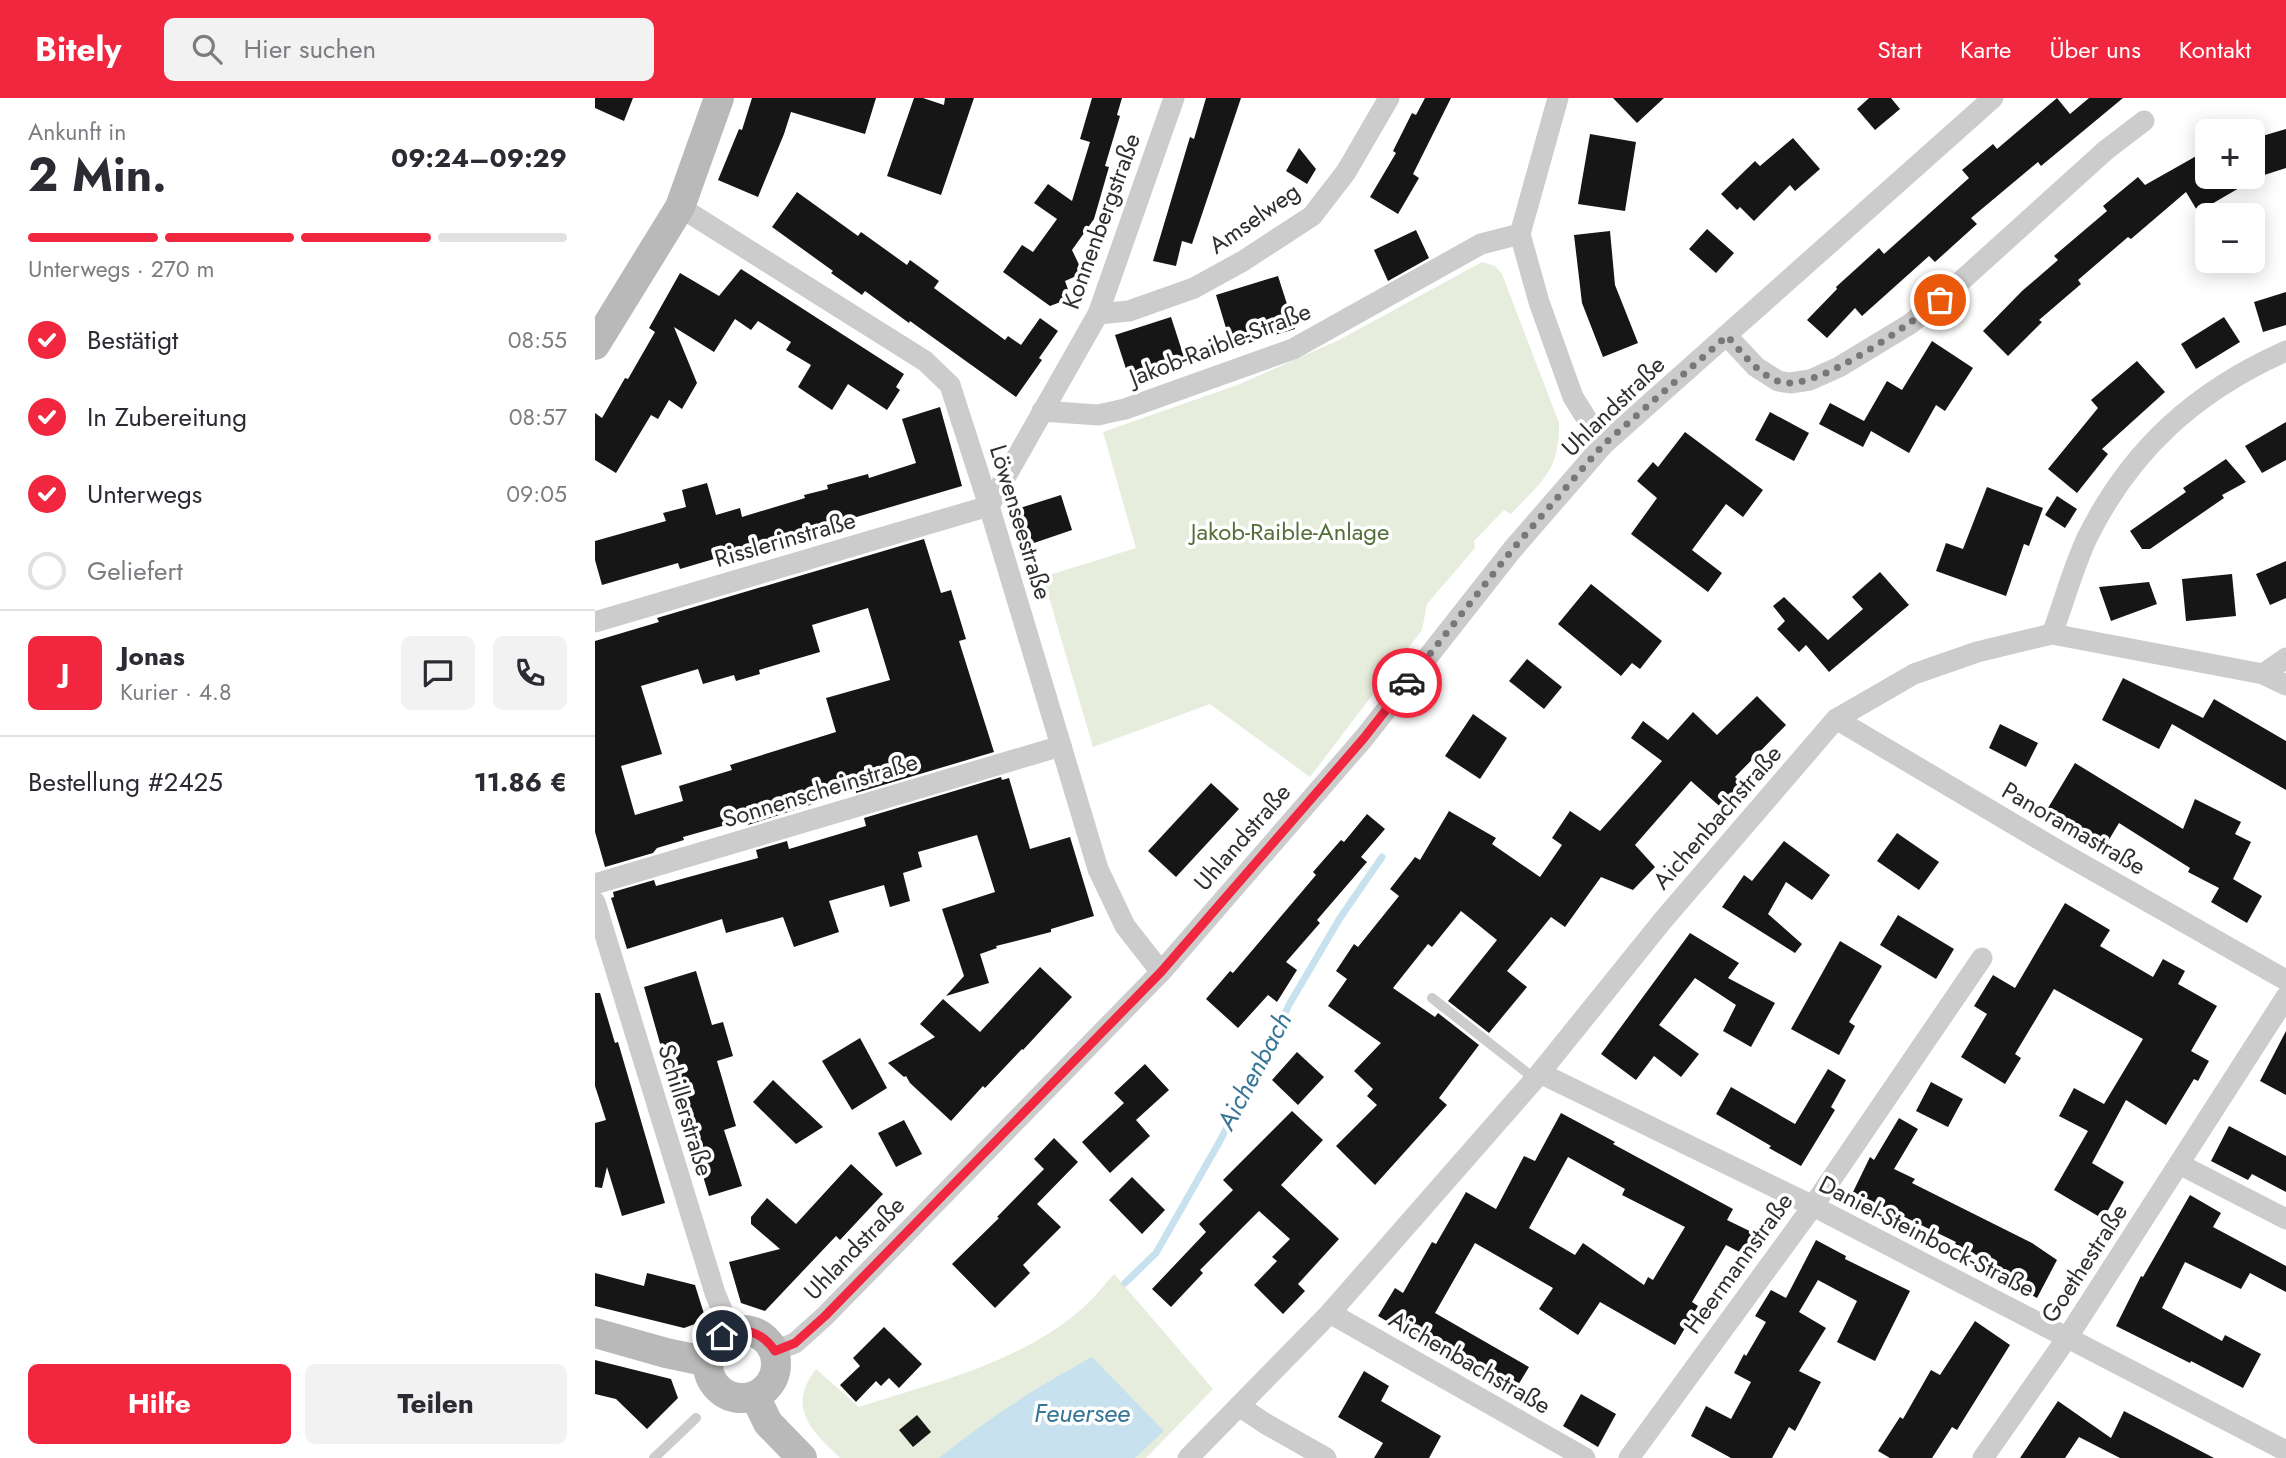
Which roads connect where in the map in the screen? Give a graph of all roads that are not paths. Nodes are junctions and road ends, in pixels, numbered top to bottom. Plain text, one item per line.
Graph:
1 (719, 98) edge
2 (1174, 98) edge
3 (1389, 98) edge
4 (1558, 98) edge
5 (1993, 98) edge
6 (2144, 121) dead end
7 (680, 207) junction
8 (1520, 234) junction
9 (1098, 314) junction
10 (1727, 336) junction
11 (595, 345) edge
12 (2286, 351) edge
13 (1042, 411) junction
14 (1603, 445) junction
15 (989, 506) junction
16 (595, 622) edge
17 (2052, 634) junction
18 (2286, 658) edge
19 (2263, 674) junction
20 (2286, 685) edge
21 (1836, 719) junction
22 (1061, 747) junction
23 (595, 884) edge
24 (595, 902) edge
25 (1982, 958) dead end
26 (1161, 972) junction
27 (2286, 980) edge
28 (2286, 997) edge
29 (1431, 998) dead end
30 (1538, 1076) junction
31 (2179, 1164) junction
32 (1813, 1206) junction
33 (2286, 1219) edge
34 (1330, 1312) junction
35 (731, 1332) junction
36 (595, 1333) edge
37 (2067, 1339) junction
38 (775, 1351) junction
39 (709, 1362) junction
40 (755, 1396) junction
41 (1240, 1406) junction
42 (696, 1418) dead end
43 (2286, 1451) edge
44 (654, 1458) edge
45 (802, 1458) edge
46 (1188, 1458) edge
47 (1326, 1458) edge
48 (1585, 1458) edge
49 (1629, 1458) edge
50 (1983, 1458) edge

1 - 7 main road
2 - 9 street, Konnenbergstraße
3 - 9 street, Amselweg
4 - 8 street
5 - 10 street, Uhlandstraße
6 - 10 street
7 - 11 main road
7 - 15 street, Löwenseestraße
8 - 13 street, Jakob-Raible-Straße
8 - 14 street
9 - 13 street, Konnenbergstraße
10 - 14 street, Uhlandstraße
12 - 17 street
13 - 15 street, Konnenbergstraße
14 - 26 street, Uhlandstraße
15 - 16 street, Risslerinstraße
15 - 22 street, Löwenseestraße
17 - 19 street, Aichenbachstraße
17 - 21 street, Aichenbachstraße
18 - 19 street
19 - 20 street, Aichenbachstraße
21 - 27 street, Panoramastraße
21 - 30 street, Aichenbachstraße
22 - 23 street, Sonnenscheinstraße
22 - 26 street, Löwenseestraße
24 - 35 street, Schillerstraße
25 - 32 street, Heermannstraße
26 - 38 street, Uhlandstraße
28 - 31 street, Goethestraße
29 - 30 lane
30 - 32 street, Daniel-Steinbock-Straße
30 - 34 street, Aichenbachstraße
31 - 33 street
31 - 37 street, Goethestraße
32 - 37 street, Daniel-Steinbock-Straße
32 - 49 street, Heermannstraße
34 - 41 street, Aichenbachstraße
34 - 48 street, Aichenbachstraße
35 - 38 main road
35 - 39 main road
36 - 39 main road
37 - 43 street, Daniel-Steinbock-Straße
37 - 50 street, Goethestraße
38 - 40 main road
39 - 40 main road
40 - 45 main road
41 - 46 street, Aichenbachstraße
41 - 47 street
42 - 44 lane

